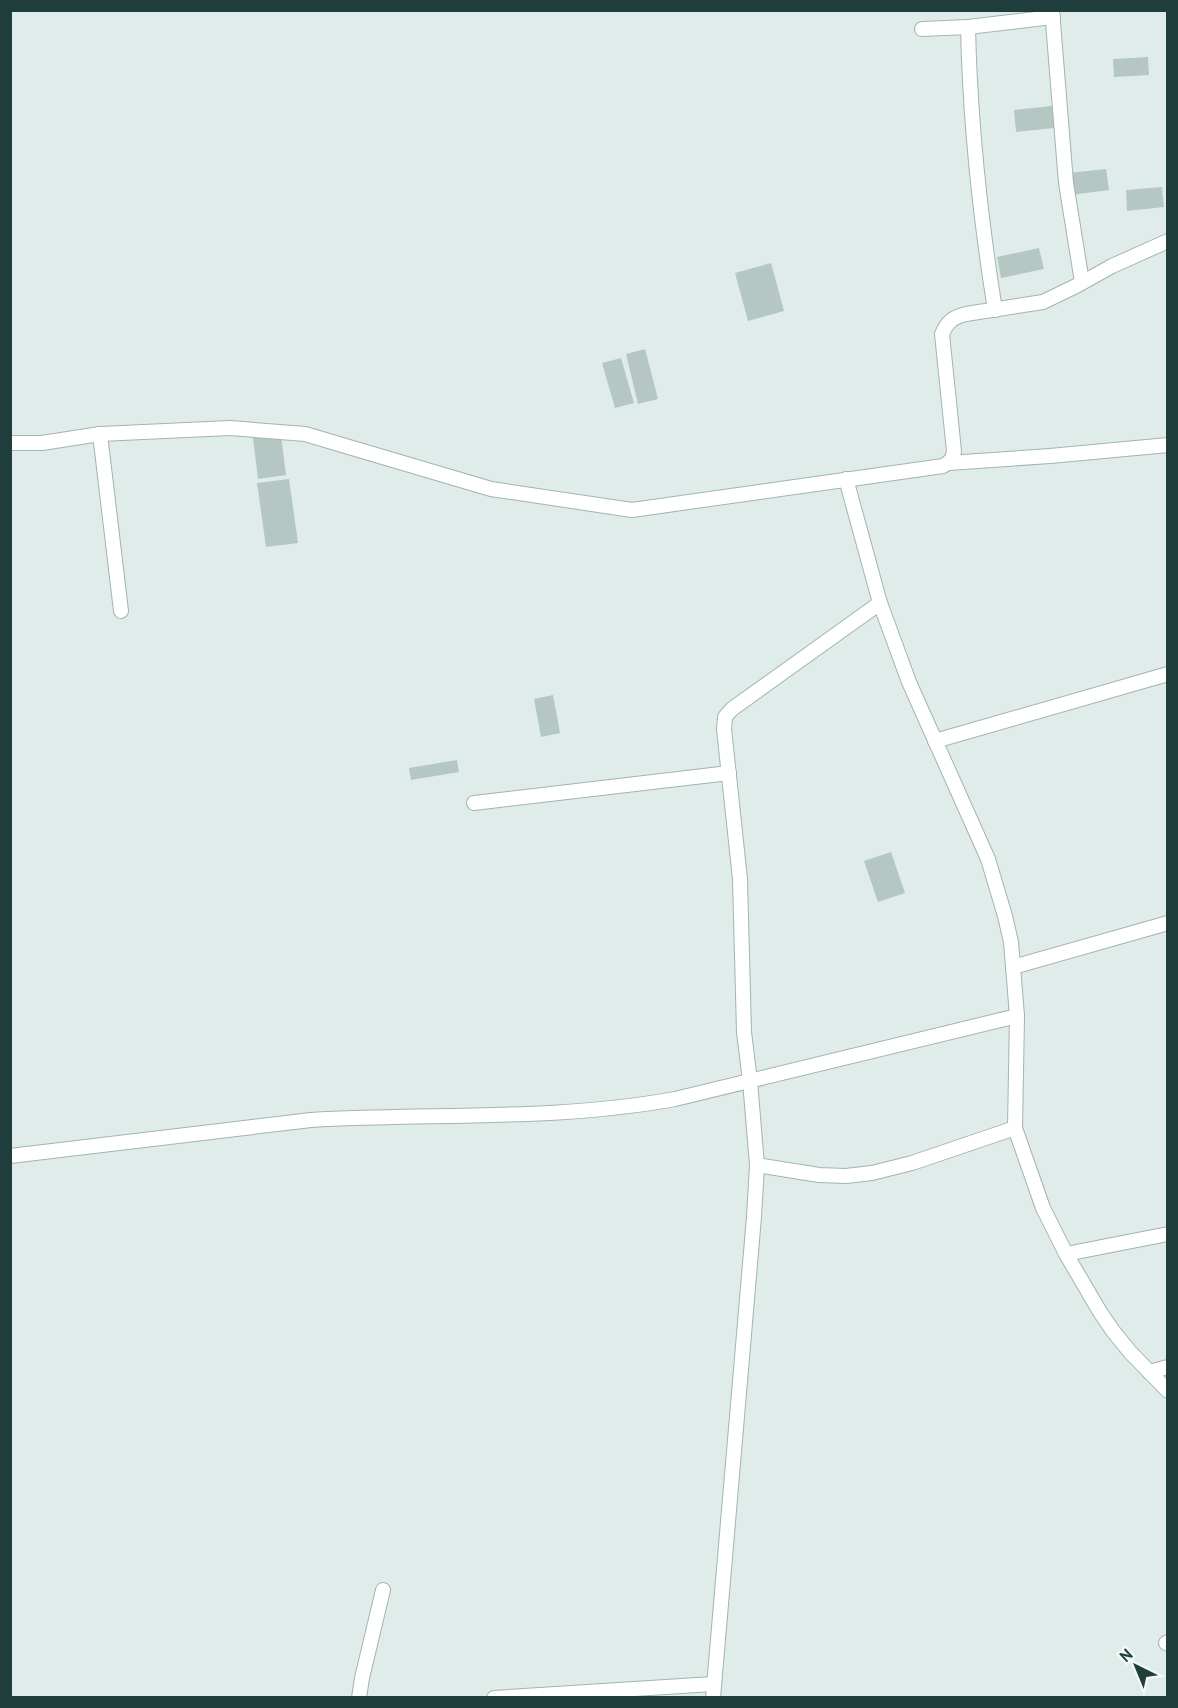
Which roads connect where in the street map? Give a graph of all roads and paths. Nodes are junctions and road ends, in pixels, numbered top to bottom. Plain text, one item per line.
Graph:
1 (1053, 14) edge
2 (1005, 16) edge
3 (968, 27) junction
4 (922, 29) dead end
5 (1167, 241) edge
6 (1082, 282) junction
7 (995, 310) junction
8 (100, 434) junction
9 (10, 443) edge
10 (1167, 445) edge
11 (949, 463) junction
12 (846, 478) junction
13 (880, 603) junction
14 (121, 611) dead end
15 (1167, 674) edge
16 (935, 741) junction
17 (729, 773) junction
18 (474, 803) dead end
19 (1167, 923) edge
20 (1013, 967) junction
21 (1017, 1016) junction
22 (750, 1081) junction
23 (1015, 1128) junction
24 (10, 1156) edge
25 (757, 1165) junction
26 (1167, 1234) edge
27 (1066, 1254) junction
28 (1167, 1367) edge
29 (1149, 1372) junction
30 (1167, 1391) edge
31 (384, 1590) dead end
32 (713, 1691) edge
33 (359, 1698) edge
34 (494, 1698) edge

1 - 2 street
1 - 6 street
2 - 3 street
3 - 4 street
3 - 7 street
5 - 6 street
6 - 7 street
7 - 11 street
8 - 9 street
8 - 12 street
8 - 14 street
10 - 11 street
11 - 12 street
12 - 13 street
13 - 16 street
13 - 17 street
15 - 16 street
16 - 20 street
17 - 18 street
17 - 22 street
19 - 20 street
20 - 21 street
21 - 22 street
21 - 23 street
22 - 24 street
22 - 25 street
23 - 25 street
23 - 27 street
25 - 32 street
26 - 27 street
27 - 29 street
28 - 29 street
29 - 30 street
31 - 33 street
32 - 34 street

